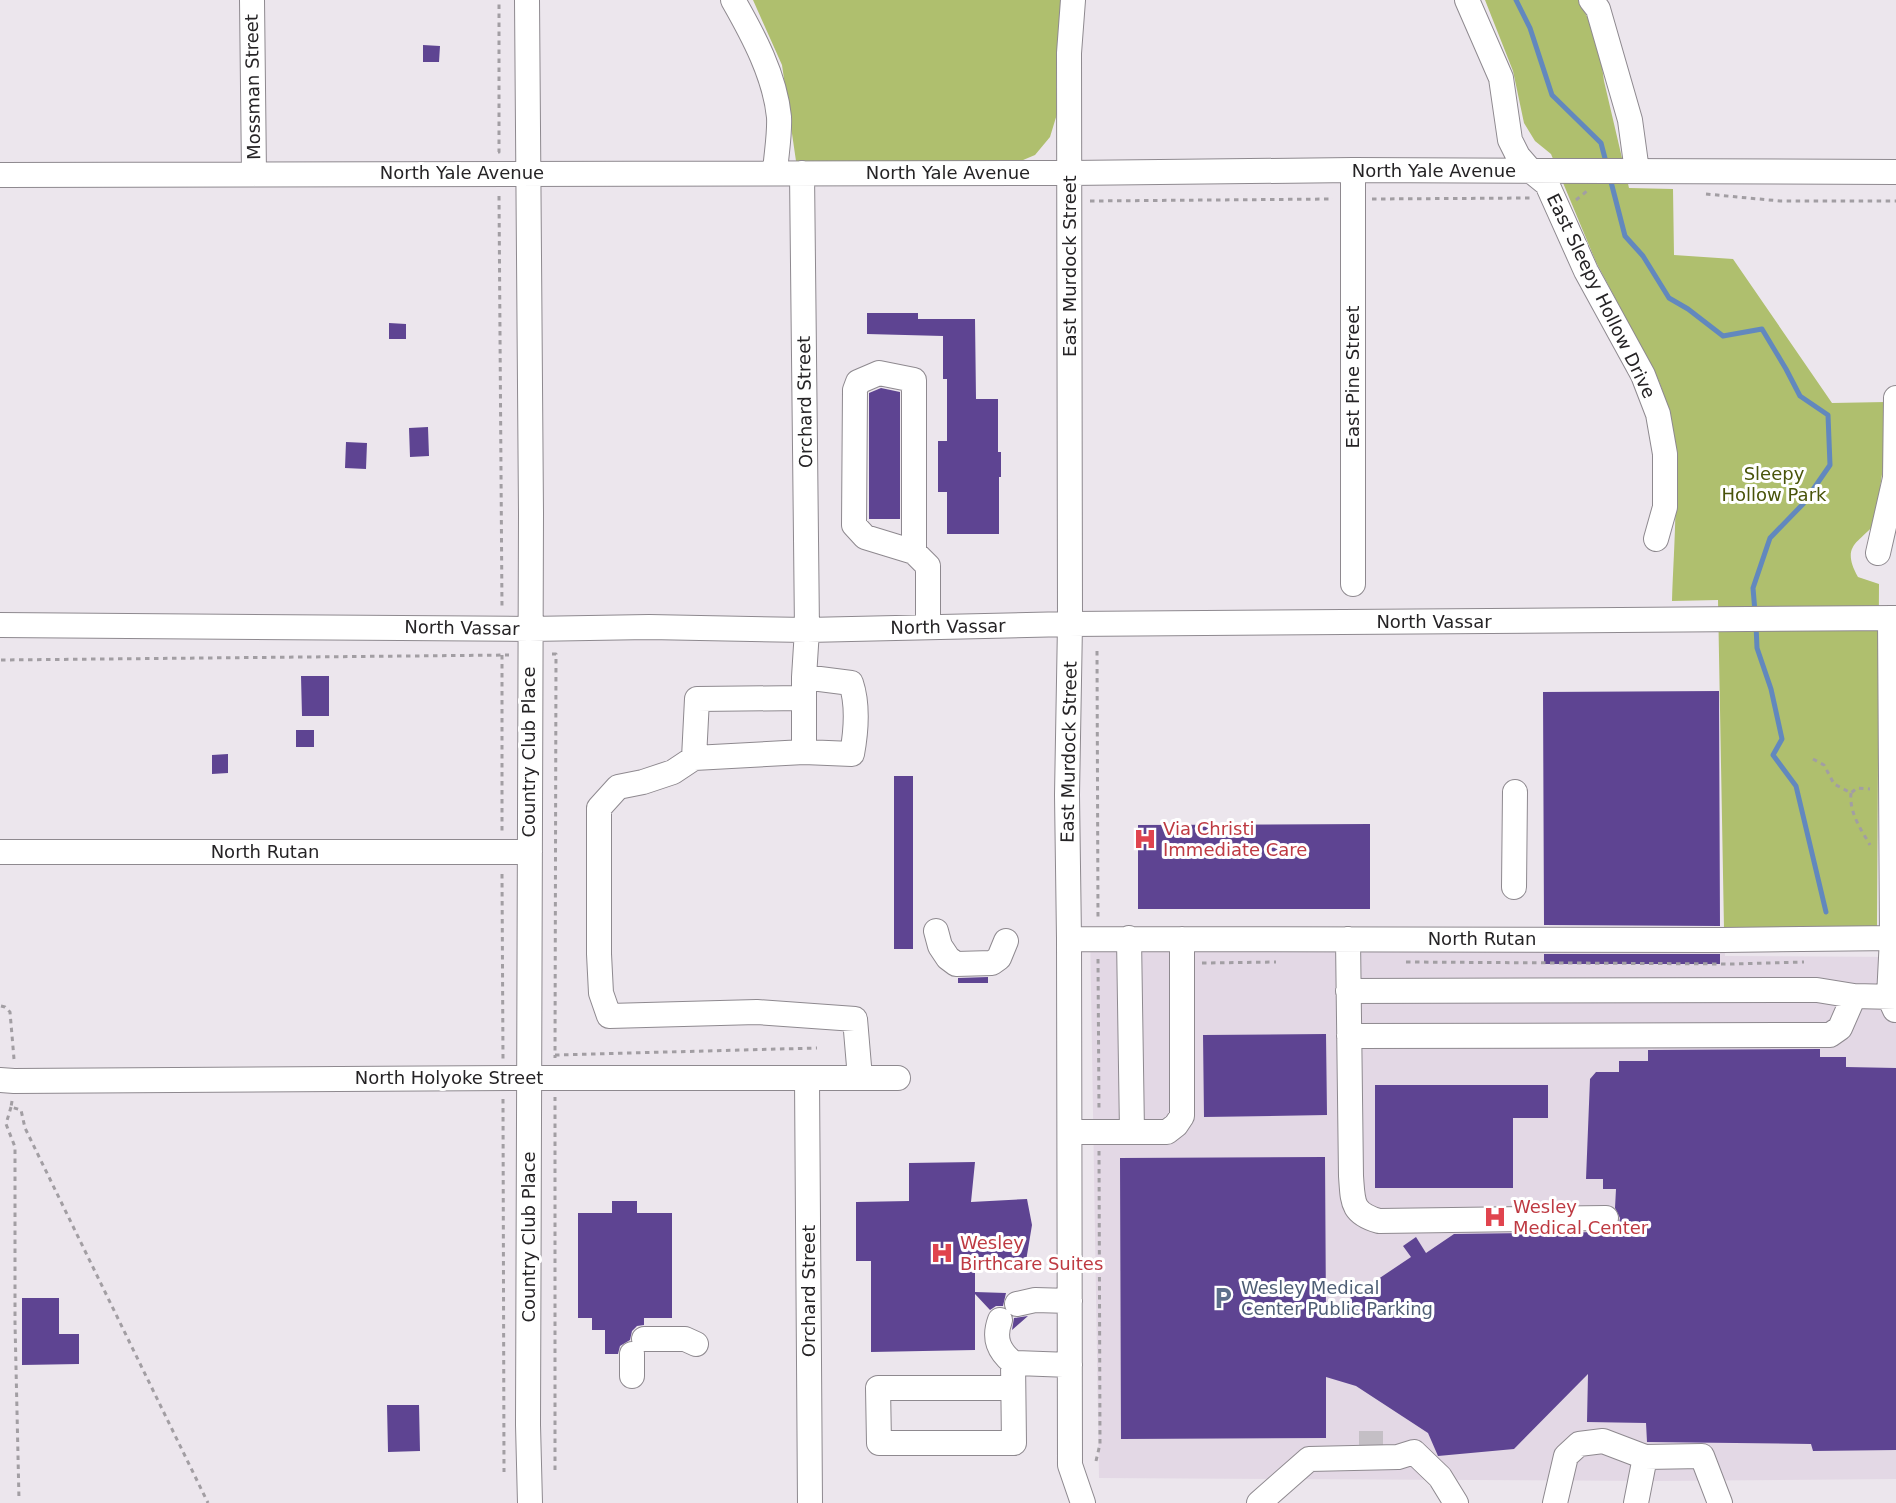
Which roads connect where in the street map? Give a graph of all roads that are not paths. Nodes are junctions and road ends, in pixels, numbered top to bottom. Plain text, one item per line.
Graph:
1 (252, 0) edge
2 (527, 0) edge
3 (734, 0) edge
4 (1073, 0) edge
5 (1467, 0) edge
6 (1591, 0) edge
7 (1353, 170) junction
8 (1531, 171) junction
9 (1633, 171) junction
10 (1896, 172) edge
11 (528, 173) junction
12 (775, 173) junction
13 (802, 173) junction
14 (1070, 173) junction
15 (254, 174) junction
16 (0, 176) edge
17 (1896, 398) edge
18 (1656, 539) dead end
19 (914, 552) junction
20 (1878, 554) dead end
21 (1353, 584) dead end
22 (1893, 618) edge
23 (1070, 624) junction
24 (0, 625) edge
25 (928, 627) junction
26 (529, 629) junction
27 (807, 630) junction
28 (1893, 686) edge
29 (804, 687) junction
30 (804, 752) junction
31 (693, 758) junction
32 (1515, 792) dead end
33 (0, 852) edge
34 (530, 852) junction
35 (1514, 886) dead end
36 (1894, 900) edge
37 (936, 931) dead end
38 (1129, 938) junction
39 (1894, 938) edge
40 (1069, 939) junction
41 (1182, 939) junction
42 (1348, 939) junction
43 (1006, 940) dead end
44 (1348, 991) junction
45 (1854, 996) junction
46 (1894, 1002) edge
47 (1349, 1036) junction
48 (529, 1078) junction
49 (807, 1078) junction
50 (860, 1078) junction
51 (898, 1078) dead end
52 (9, 1082) edge
53 (1070, 1132) junction
54 (1132, 1132) junction
55 (1606, 1218) dead end
56 (1070, 1301) junction
57 (696, 1344) dead end
58 (636, 1356) dead end
59 (1013, 1363) junction
60 (1070, 1365) junction
61 (1013, 1388) junction
62 (1359, 1443) tunnel mouth
63 (1645, 1457) junction
64 (1309, 1459) junction
65 (530, 1503) edge
66 (810, 1503) edge
67 (1083, 1503) edge
68 (1259, 1503) edge
69 (1456, 1503) edge
70 (1555, 1503) edge
71 (1636, 1503) edge
72 (1720, 1503) edge

1 - 15 street, Mossman Street
2 - 11 street, Country Club Place
3 - 12 street
4 - 14 street, East Murdock Street
5 - 8 street, East Sleepy Hollow Drive
6 - 9 street
7 - 8 street, North Yale Avenue
7 - 14 street, North Yale Avenue
7 - 21 street, East Pine Street
8 - 9 street, North Yale Avenue
8 - 18 street, East Sleepy Hollow Drive
9 - 10 street, North Yale Avenue
11 - 12 street, North Yale Avenue
11 - 15 street, North Yale Avenue
11 - 26 street, Country Club Place
12 - 13 street, North Yale Avenue
13 - 14 street, North Yale Avenue
13 - 27 street, Orchard Street
14 - 23 street, East Murdock Street
15 - 16 street, North Yale Avenue
17 - 20 street
19 - 19 street
19 - 25 street
22 - 23 street, North Vassar
22 - 28 street
23 - 25 street, North Vassar
23 - 40 street, East Murdock Street
24 - 26 street, North Vassar
25 - 27 street, North Vassar
26 - 27 street, North Vassar
26 - 34 street, Country Club Place
27 - 29 street, Orchard Street
28 - 36 street
29 - 30 street, Orchard Street
29 - 30 street
29 - 31 street
30 - 31 street
31 - 50 street
32 - 35 street
33 - 34 street, North Rutan
34 - 48 street, Country Club Place
36 - 39 street
37 - 43 street
38 - 40 street, North Rutan
38 - 41 street, North Rutan
38 - 54 street
39 - 42 street, North Rutan
39 - 46 street
40 - 53 street, East Murdock Street
41 - 42 street, North Rutan
41 - 54 street
42 - 44 street
44 - 45 street
44 - 47 street
45 - 46 street
45 - 47 street
47 - 55 street
48 - 49 street, North Holyoke Street
48 - 52 street, North Holyoke Street
48 - 65 street, Country Club Place
49 - 50 street, North Holyoke Street
49 - 66 street, Orchard Street
50 - 51 street, North Holyoke Street
53 - 54 street
53 - 56 street, East Murdock Street
56 - 59 street
56 - 60 street, East Murdock Street
57 - 58 street
59 - 60 street
59 - 61 street
60 - 67 street, East Murdock Street
61 - 61 street
62 - 64 street
63 - 70 street
63 - 71 street
63 - 72 street
64 - 68 street
64 - 69 street

